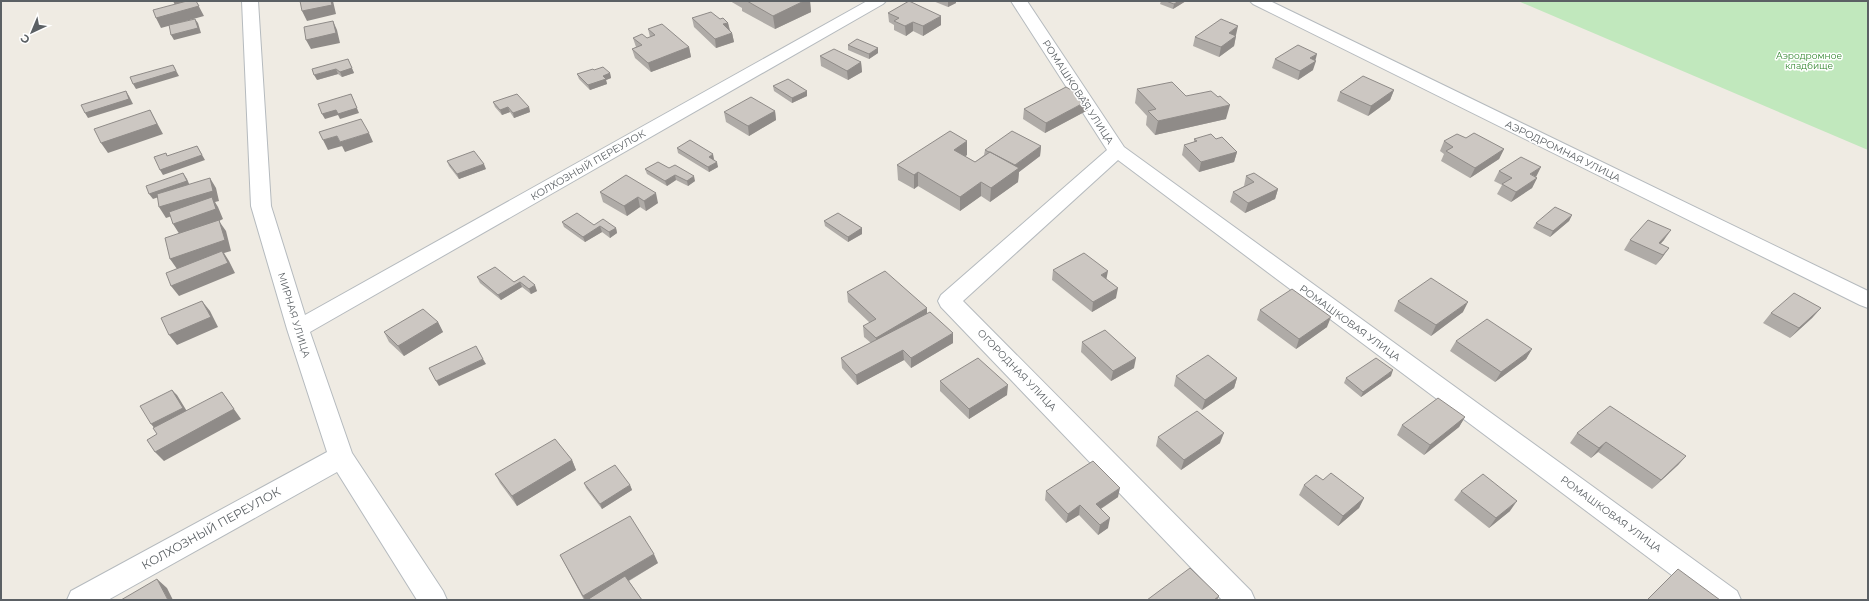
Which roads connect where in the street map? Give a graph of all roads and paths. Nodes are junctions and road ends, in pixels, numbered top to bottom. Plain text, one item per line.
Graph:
1 (250, 1) edge
2 (878, 1) edge
3 (1019, 1) edge
4 (1258, 1) edge
5 (1116, 151) junction
6 (1868, 300) edge
7 (298, 329) junction
8 (341, 457) junction
9 (81, 600) edge
10 (433, 600) edge
11 (1242, 600) edge
12 (1727, 600) edge

1 - 7 street, МИРНАЯ УЛИЦА
2 - 7 street, КОЛХОЗНЫЙ ПЕРЕУЛОК
3 - 5 street, РОМАШКОВАЯ УЛИЦА
4 - 6 street, АЭРОДРОМНАЯ УЛИЦА
5 - 11 street, ОГОРОДНАЯ УЛИЦА
5 - 12 street, РОМАШКОВАЯ УЛИЦА
7 - 8 street, МИРНАЯ УЛИЦА
8 - 9 street, КОЛХОЗНЫЙ ПЕРЕУЛОК
8 - 10 street, МИРНАЯ УЛИЦА

